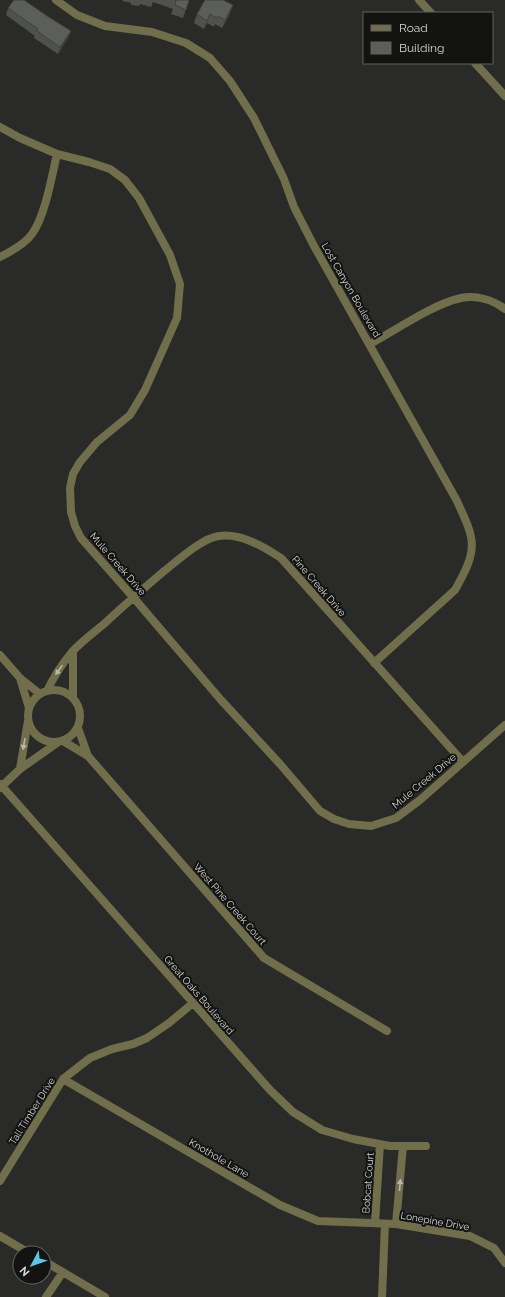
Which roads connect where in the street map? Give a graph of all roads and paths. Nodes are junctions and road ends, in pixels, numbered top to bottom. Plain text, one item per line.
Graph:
1 (56, 0) edge
2 (419, 0) edge
3 (430, 12) edge
4 (476, 64) edge
5 (505, 96) edge
6 (0, 127) edge
7 (57, 154) junction
8 (0, 257) edge
9 (505, 309) edge
10 (370, 344) junction
11 (134, 597) junction
12 (73, 651) junction
13 (0, 655) edge
14 (374, 663) junction
15 (20, 678) junction
16 (44, 692) junction
17 (73, 698) junction
18 (29, 708) junction
19 (28, 720) junction
20 (505, 725) edge
21 (78, 728) junction
22 (60, 742) junction
23 (88, 756) junction
24 (463, 762) junction
25 (20, 769) junction
26 (1, 786) edge
27 (193, 1003) junction
28 (386, 1031) dead end
29 (63, 1079) junction
30 (380, 1144) junction
31 (403, 1146) junction
32 (426, 1146) dead end
33 (0, 1181) edge
34 (375, 1223) junction
35 (385, 1224) junction
36 (396, 1224) junction
37 (0, 1236) edge
38 (15, 1245) edge
39 (505, 1264) edge
40 (52, 1266) edge
41 (63, 1272) junction
42 (46, 1297) edge
43 (105, 1297) edge
44 (382, 1297) edge

1 - 10 street, Lost Canyon Boulevard
2 - 3 street
4 - 5 street
6 - 7 street, Mule Creek Drive
7 - 8 street
7 - 11 street, Mule Creek Drive
9 - 10 street
10 - 14 street, Lost Canyon Boulevard
11 - 12 street, Pine Creek Drive
11 - 14 street, Pine Creek Drive
11 - 24 street, Mule Creek Drive
12 -> 16 street, Pine Creek Drive
12 - 17 street
13 - 15 street
14 - 24 street, Pine Creek Drive
15 - 16 street
15 - 18 street
16 - 17 street
16 - 18 street
17 - 21 street
18 - 19 street
19 - 22 street
19 -> 25 street
20 - 24 street, Mule Creek Drive
21 - 22 street
21 - 23 street, West Pine Creek Court
22 - 23 street, West Pine Creek Court
22 - 25 street
23 - 28 street, West Pine Creek Court
25 - 26 street
26 - 27 street, Great Oaks Boulevard
27 - 29 street, Tall Timber Drive
27 - 30 street, Great Oaks Boulevard
29 - 33 street, Tall Timber Drive
29 - 34 street, Knothole Lane
30 - 31 street, Great Oaks Boulevard
30 - 34 street, Bobcat Court
31 - 32 street, Great Oaks Boulevard
36 -> 31 street
34 - 35 street, Lonepine Drive
35 - 36 street, Lonepine Drive
35 - 44 street
36 - 39 street, Lonepine Drive
37 - 38 street
40 - 41 street
41 - 42 street
41 - 43 street

